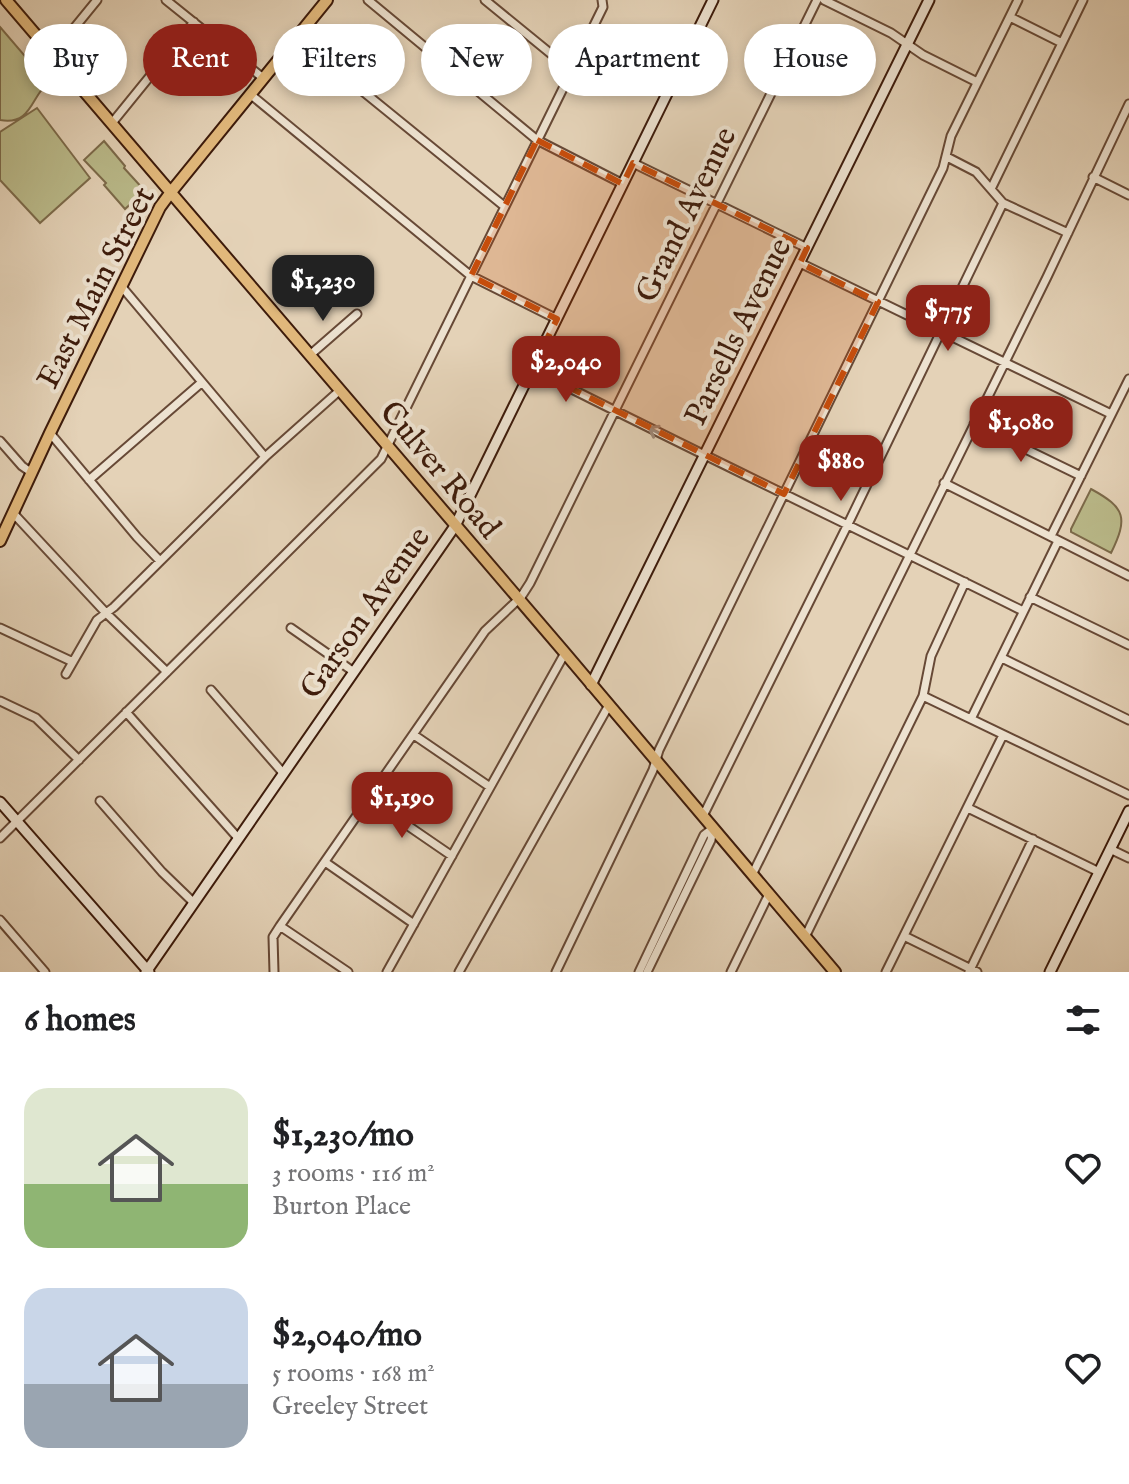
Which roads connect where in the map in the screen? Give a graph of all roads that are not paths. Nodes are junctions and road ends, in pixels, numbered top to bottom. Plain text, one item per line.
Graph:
1 (6, 0) edge
2 (97, 0) edge
3 (166, 0) edge
4 (327, 0) edge
5 (368, 0) edge
6 (485, 0) edge
7 (713, 0) edge
8 (817, 0) edge
9 (824, 0) edge
10 (929, 0) edge
11 (1018, 0) edge
12 (1083, 0) edge
13 (603, 2) edge
14 (1010, 17) junction
15 (194, 22) junction
16 (27, 24) edge
17 (77, 24) edge
18 (307, 24) edge
19 (594, 24) edge
20 (701, 24) edge
21 (1062, 43) junction
22 (907, 45) junction
23 (548, 51) edge
24 (273, 66) edge
25 (263, 78) junction
26 (977, 82) junction
27 (257, 85) edge
28 (89, 96) edge
29 (248, 96) edge
30 (252, 96) edge
31 (369, 96) edge
32 (559, 96) edge
33 (666, 96) edge
34 (1129, 104) edge
35 (112, 123) junction
36 (537, 140) junction
37 (947, 157) junction
38 (633, 163) junction
39 (1093, 177) junction
40 (623, 184) junction
41 (991, 189) junction
42 (171, 192) junction
43 (1129, 195) edge
44 (1003, 203) junction
45 (717, 204) junction
46 (504, 206) junction
47 (1068, 233) junction
48 (807, 248) junction
49 (800, 263) junction
50 (471, 276) junction
51 (122, 287) junction
52 (878, 302) junction
53 (357, 314) dead end
54 (557, 319) junction
55 (941, 333) junction
56 (310, 355) junction
57 (1004, 362) junction
58 (532, 369) junction
59 (1129, 379) edge
60 (201, 383) junction
61 (339, 391) junction
62 (615, 411) junction
63 (1111, 414) junction
64 (974, 424) junction
65 (50, 433) junction
66 (0, 441) edge
67 (387, 447) junction
68 (704, 456) junction
69 (265, 457) junction
70 (32, 473) junction
71 (1081, 476) junction
72 (89, 480) junction
73 (944, 483) junction
74 (784, 494) junction
75 (13, 513) junction
76 (848, 524) junction
77 (455, 526) junction
78 (1055, 539) junction
79 (0, 541) edge
80 (909, 555) junction
81 (160, 561) junction
82 (1129, 576) edge
83 (965, 582) junction
84 (1030, 597) junction
85 (518, 600) junction
86 (1023, 611) junction
87 (106, 613) junction
88 (0, 628) edge
89 (291, 628) dead end
90 (1129, 645) edge
91 (565, 653) junction
92 (1002, 658) junction
93 (73, 662) junction
94 (167, 672) junction
95 (354, 672) junction
96 (66, 674) dead end
97 (591, 685) junction
98 (211, 690) dead end
99 (923, 696) junction
100 (0, 701) edge
101 (609, 705) junction
102 (126, 712) junction
103 (971, 719) junction
104 (1129, 720) edge
105 (414, 735) junction
106 (1003, 735) junction
107 (79, 760) junction
108 (655, 760) junction
109 (283, 773) junction
110 (490, 787) junction
111 (1129, 795) edge
112 (369, 799) junction
113 (100, 801) dead end
114 (0, 802) edge
115 (968, 808) junction
116 (1129, 811) edge
117 (703, 816) junction
118 (17, 821) junction
119 (713, 828) junction
120 (0, 838) edge
121 (238, 838) junction
122 (1033, 839) junction
123 (1110, 849) junction
124 (452, 856) junction
125 (1129, 858) edge
126 (325, 862) junction
127 (1099, 872) junction
128 (752, 875) junction
129 (769, 894) junction
130 (194, 903) junction
131 (0, 920) edge
132 (414, 924) junction
133 (280, 926) junction
134 (904, 936) junction
135 (805, 937) junction
136 (147, 971) edge
137 (833, 971) edge
138 (972, 971) edge
139 (45, 972) edge
140 (274, 972) edge
141 (348, 972) edge
142 (387, 972) edge
143 (459, 972) edge
144 (556, 972) edge
145 (639, 972) edge
146 (647, 972) edge
147 (731, 972) edge
148 (886, 972) edge
149 (1050, 972) edge

1 - 16 main road, Culver Road
2 - 17 street
3 - 15 street
4 - 18 main road, East Main Street
5 - 36 street
6 - 23 street
7 - 20 street, Garson Avenue
8 - 45 street, Grand Avenue
9 - 22 street
10 - 22 street, Parsells Avenue
11 - 14 street
12 - 21 street
13 - 19 street
14 - 21 street
14 - 26 street
15 - 25 street
15 - 35 street
21 - 41 street
22 - 26 street
22 - 48 street, Parsells Avenue
24 - 25 main road, East Main Street
25 - 27 main road, East Main Street
26 - 37 street
28 - 35 main road, Culver Road
29 - 42 main road, East Main Street
30 - 50 street
31 - 46 street
32 - 36 street
33 - 38 street, Garson Avenue
34 - 39 street
35 - 42 main road, Culver Road
36 - 40 street
36 - 46 street
37 - 41 street
37 - 52 street
38 - 40 street, Garson Avenue
38 - 45 street
39 - 43 street
39 - 47 street
40 - 54 street, Garson Avenue
41 - 44 street
42 - 51 main road, East Main Street
42 - 56 main road, Culver Road
44 - 47 street
44 - 55 street
45 - 48 street
45 - 62 street, Grand Avenue
46 - 50 street
47 - 57 street
48 - 49 street, Parsells Avenue
49 - 52 street
49 - 68 street, Parsells Avenue
50 - 54 street
50 - 67 street
51 - 60 street
51 - 65 main road, East Main Street
52 - 55 street
52 - 74 street
53 - 56 street
54 - 58 street, Garson Avenue
55 - 57 street
55 - 76 street
56 - 61 main road, Culver Road
57 - 63 street
57 - 64 street
58 - 62 street
58 - 77 street, Garson Avenue
59 - 63 street
60 - 69 street
60 - 72 street
61 - 67 main road, Culver Road
61 - 69 street
68 -> 62 street
62 - 85 street, Grand Avenue
63 - 71 street
64 - 71 street
64 - 73 street
65 - 70 main road, East Main Street
65 - 72 street
66 - 70 street
67 - 77 main road, Culver Road
67 - 94 street
68 - 74 street
68 - 97 street, Parsells Avenue
69 - 81 street
70 - 75 main road, East Main Street
71 - 78 street
72 - 81 street
73 - 78 street
73 - 80 street
74 - 76 street
74 - 108 street
75 - 79 main road, East Main Street
75 - 87 street
76 - 80 street
76 - 117 street
77 - 85 main road, Culver Road
77 - 95 street, Garson Avenue
78 - 82 street
78 - 84 street
80 - 83 street
80 - 128 street
81 - 87 street
83 - 86 street
83 - 99 street
84 - 86 street
84 - 90 street
85 - 91 main road, Culver Road
85 - 105 street, Grand Avenue
86 - 92 street
87 - 93 street
87 - 94 street
88 - 93 street
89 - 95 street
91 - 97 main road, Culver Road
91 - 110 street
92 - 103 street
92 - 104 street
93 - 96 street
94 - 102 street
95 - 109 street, Garson Avenue
97 - 101 main road, Culver Road
98 - 109 street
99 - 103 street
99 - 135 street
100 - 107 street
101 - 108 main road, Culver Road
101 - 143 street
102 - 107 street
102 - 121 street
103 - 106 street
105 - 110 street
105 - 112 street, Grand Avenue
106 - 111 street
106 - 115 street
107 - 118 street
108 - 117 main road, Culver Road
108 - 144 street
109 - 121 street, Garson Avenue
110 - 124 street
112 - 124 street
112 - 126 street, Grand Avenue
113 - 130 street
114 - 118 street
115 - 122 street
115 - 134 street
116 - 123 street
117 - 119 main road, Culver Road
118 - 120 street
118 - 136 street
119 - 128 main road, Culver Road
119 - 145 street
119 - 146 street
121 - 130 street, Garson Avenue
122 - 127 street
122 - 138 street
123 - 125 street
123 - 127 street
124 - 132 street
126 - 132 street
126 - 133 street, Grand Avenue
127 - 149 street
128 - 129 main road, Culver Road
129 - 135 main road, Culver Road
129 - 147 street
130 - 136 street, Garson Avenue
131 - 139 street
132 - 142 street
133 - 140 street, Grand Avenue
133 - 141 street
134 - 138 street
134 - 148 street
135 - 137 main road, Culver Road

